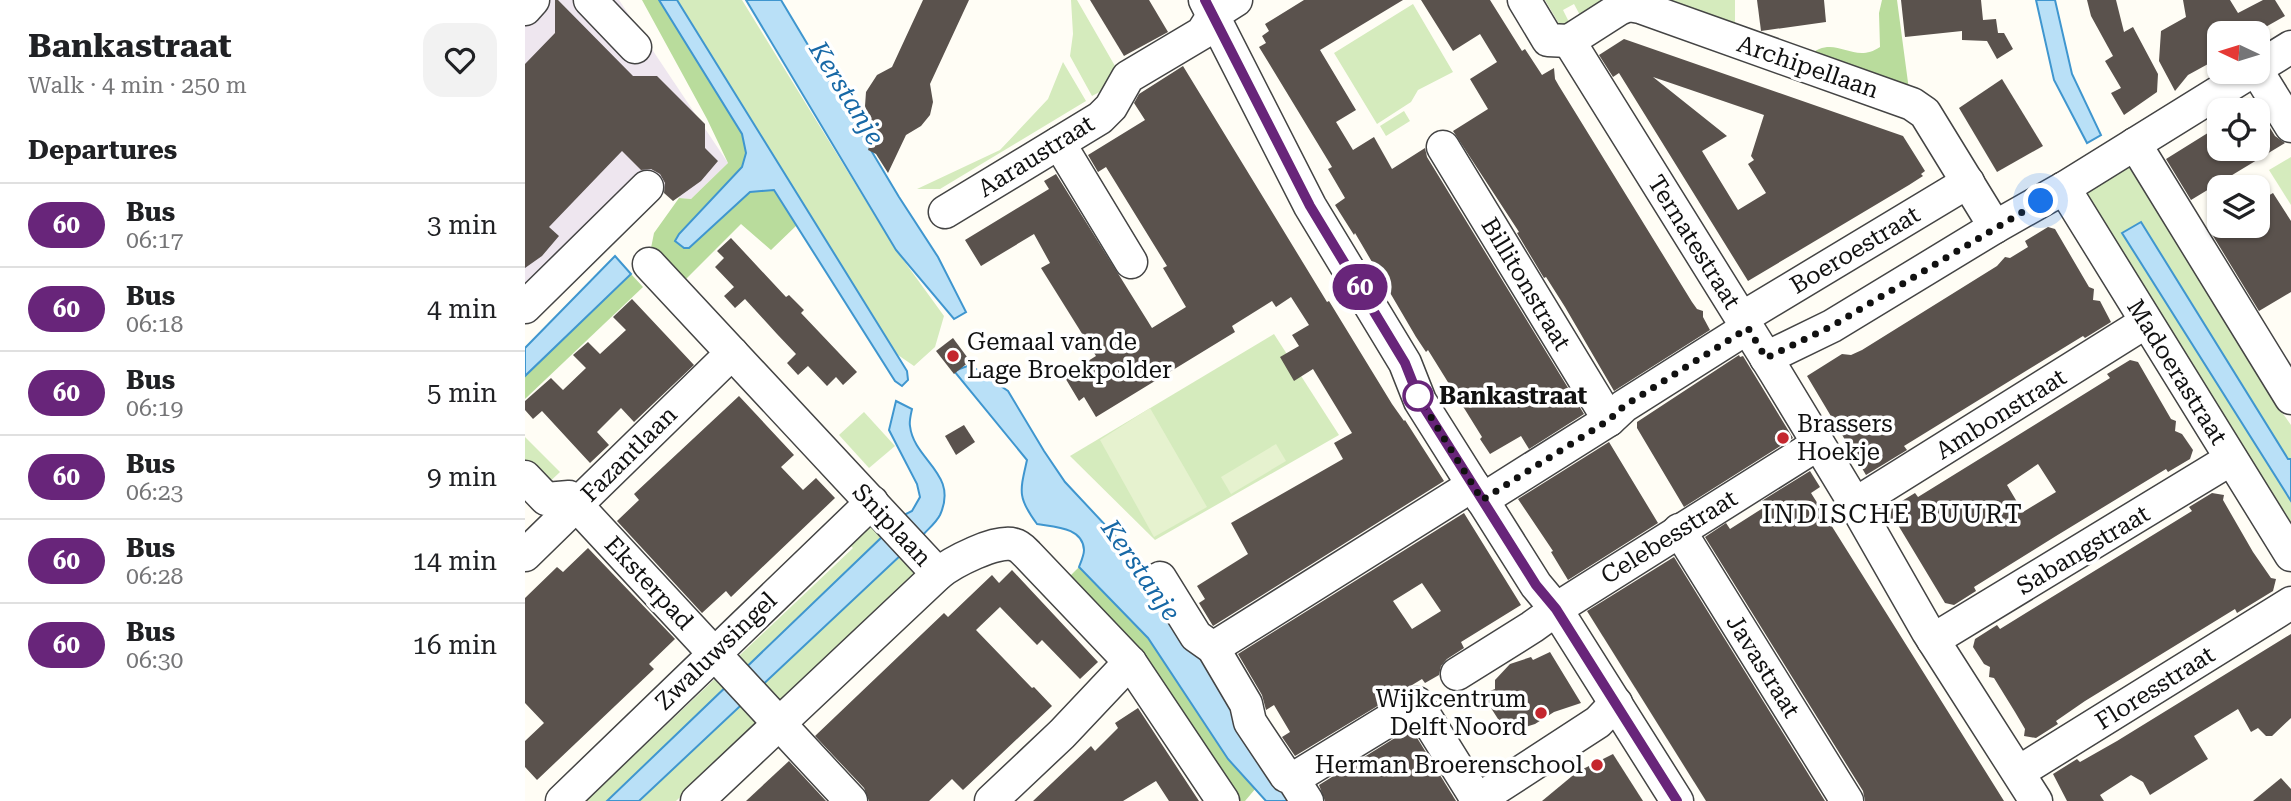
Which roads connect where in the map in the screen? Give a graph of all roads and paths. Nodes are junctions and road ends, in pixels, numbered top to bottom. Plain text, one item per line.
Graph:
1 (533, 0) edge
2 (590, 0) edge
3 (1524, 0) edge
4 (1219, 5) edge
5 (525, 9) edge
6 (1569, 41) junction
7 (635, 47) dead end
8 (2291, 47) edge
9 (2270, 61) edge
10 (2232, 84) edge
11 (2266, 84) edge
12 (2291, 126) edge
13 (1059, 143) junction
14 (2135, 144) junction
15 (1443, 148) dead end
16 (1968, 182) junction
17 (647, 187) dead end
18 (2064, 188) junction
19 (945, 212) dead end
20 (1995, 227) junction
21 (1131, 262) dead end
22 (649, 264) dead end
23 (525, 307) edge
24 (2147, 322) junction
25 (1745, 323) junction
26 (732, 353) junction
27 (1766, 358) junction
28 (2291, 398) edge
29 (1609, 420) junction
30 (1818, 444) junction
31 (2231, 459) junction
32 (525, 477) edge
33 (1477, 493) junction
34 (872, 502) junction
35 (1855, 504) junction
36 (577, 506) junction
37 (1679, 530) junction
38 (525, 555) edge
39 (2291, 555) edge
40 (937, 574) junction
41 (1160, 578) dead end
42 (2291, 603) edge
43 (1556, 609) junction
44 (1933, 640) junction
45 (1213, 648) junction
46 (722, 662) junction
47 (1130, 663) junction
48 (1457, 674) dead end
49 (1616, 703) junction
50 (780, 724) junction
51 (2018, 772) junction
52 (1300, 790) edge
53 (562, 801) edge
54 (697, 801) edge
55 (851, 801) edge
56 (991, 801) edge
57 (1223, 801) edge
58 (1478, 801) edge
59 (1677, 801) edge
60 (1847, 801) edge
61 (2036, 801) edge

1 - 5 street
2 - 7 street
3 - 6 street
4 - 13 street, Aaraustraat
4 - 33 street
6 - 16 street, Archipellaan
6 - 25 street, Ternatestraat
8 - 9 street
10 - 14 street
11 - 12 street
13 - 19 street, Aaraustraat
13 - 21 street
14 - 18 street
14 - 28 street
15 - 29 street, Billitonstraat
16 - 20 street, Archipellaan
16 - 25 street, Boeroestraat
17 - 23 street
18 - 20 street
18 - 24 street, Madoerastraat
20 - 27 street
22 - 26 street, Sniplaan
24 - 31 street, Madoerastraat
24 - 35 street, Ambonstraat
25 - 27 street, Ternatestraat
25 - 29 street
26 - 34 street, Sniplaan
26 - 36 street, Fazantlaan
27 - 30 street, Ternatestraat
29 - 33 street
30 - 35 street, Ternatestraat
30 - 37 street, Celebesstraat
31 - 39 street, Madoerastraat
31 - 44 street, Sabangstraat
32 - 36 street
33 - 43 street
33 - 45 street
34 - 40 street, Sniplaan
34 - 46 street, Zwaluwsingel
35 - 44 street, Ternatestraat
36 - 38 street, Fazantlaan
36 - 46 street, Eksterpad
37 - 43 street, Celebesstraat
37 - 60 street, Javastraat
40 - 47 street, Sniplaan
40 - 50 street
41 - 45 street
42 - 51 street, Floresstraat
43 - 48 street, Celebesstraat
43 - 49 street
44 - 51 street, Ternatestraat
45 - 52 street
46 - 50 street, Eksterpad
46 - 53 street, Zwaluwsingel
47 - 56 street
47 - 57 street, Sniplaan
49 - 58 street
49 - 59 street
50 - 54 street
50 - 55 street, Eksterpad
51 - 61 street, Ternatestraat
52 - 58 street

